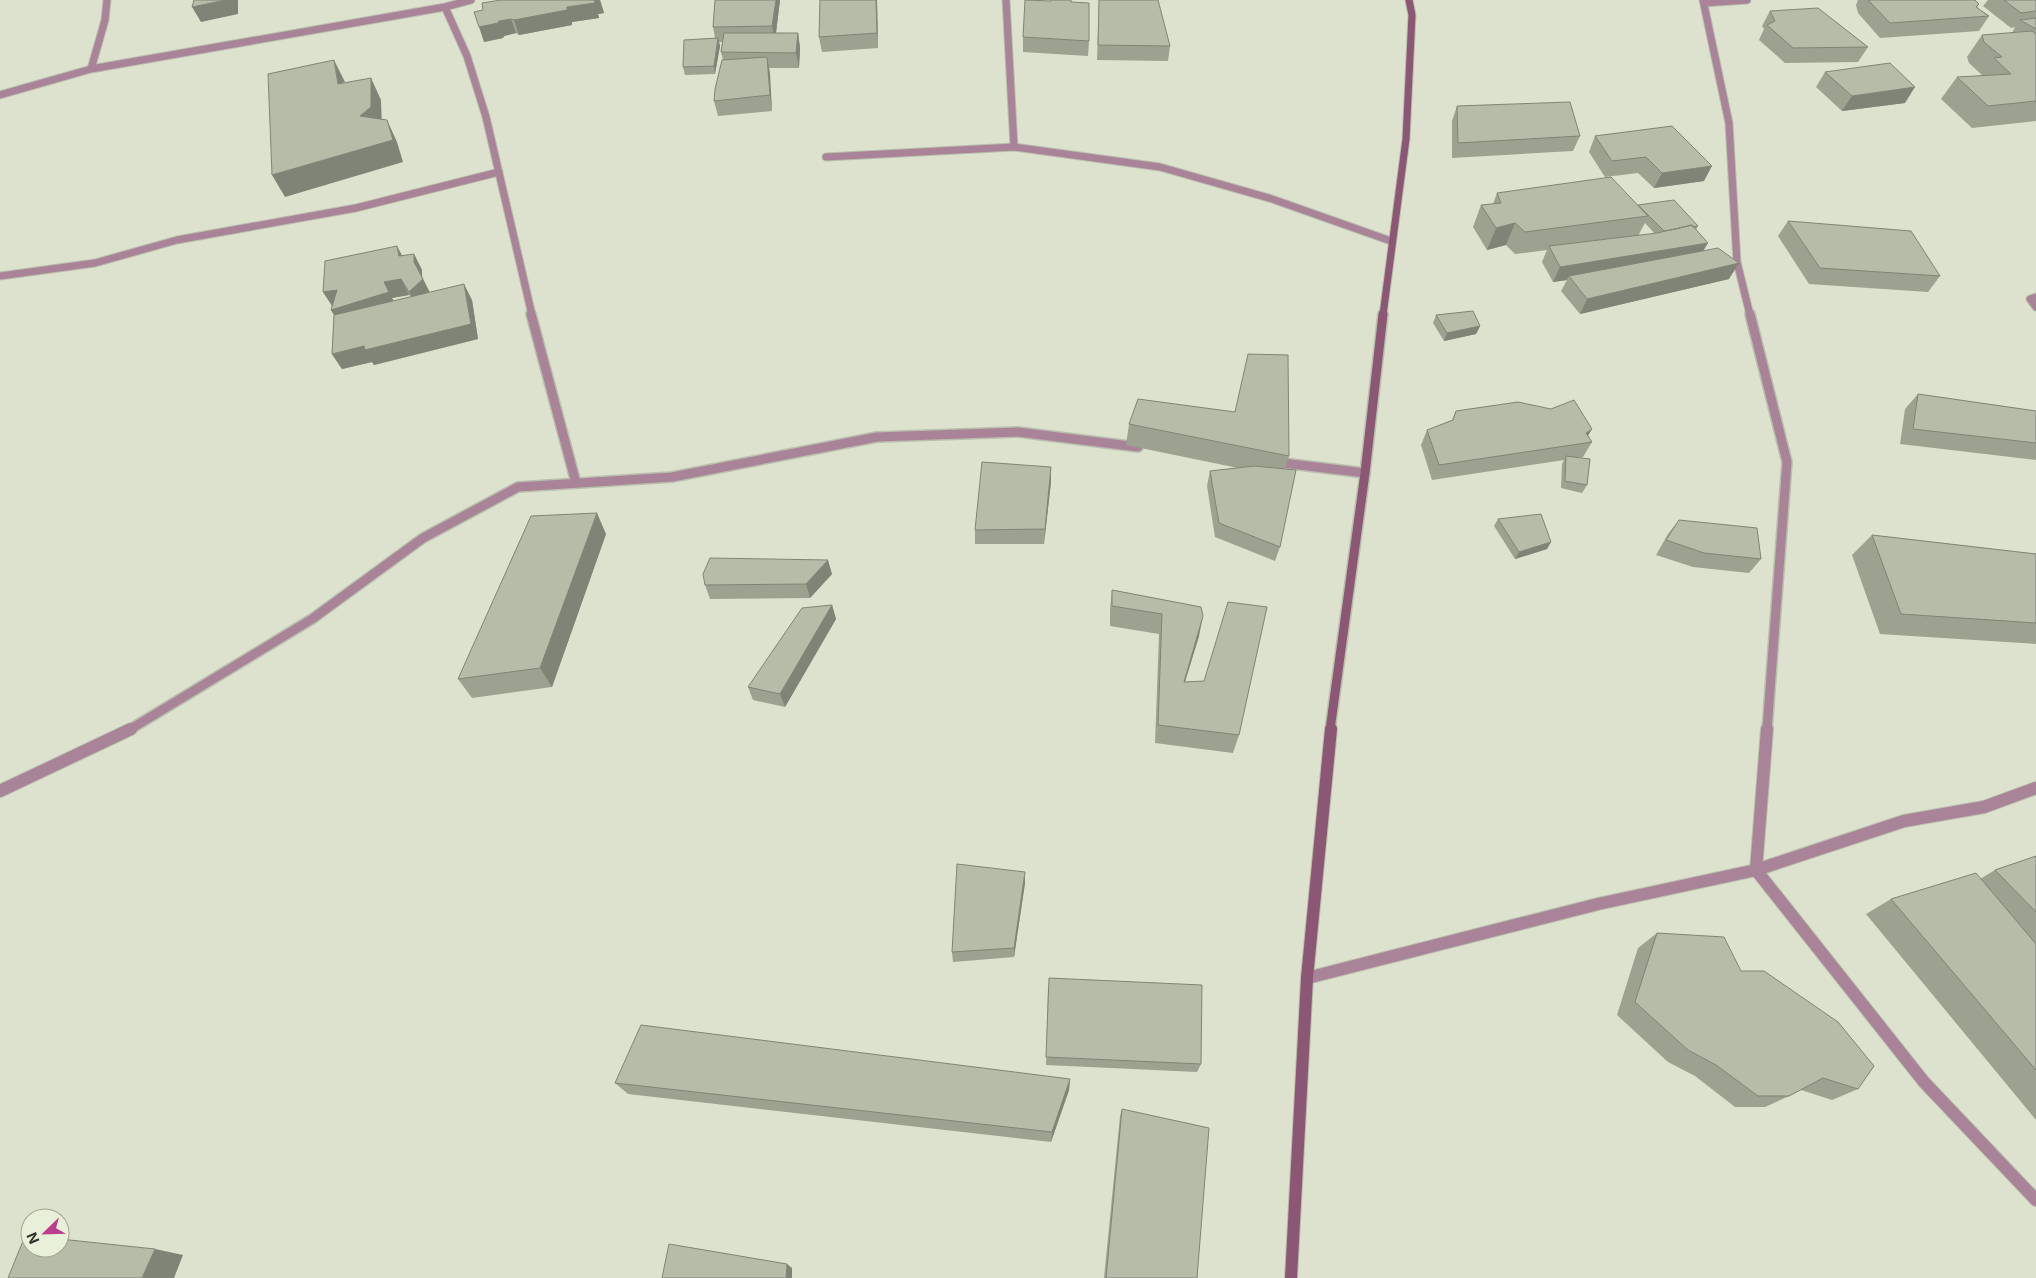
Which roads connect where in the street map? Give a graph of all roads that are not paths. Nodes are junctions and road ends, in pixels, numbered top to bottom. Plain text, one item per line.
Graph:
1 (108, 0) edge
2 (471, 0) edge
3 (1006, 0) edge
4 (1409, 0) edge
5 (1747, 0) edge
6 (1703, 2) edge
7 (445, 7) junction
8 (91, 69) junction
9 (0, 95) edge
10 (1014, 147) junction
11 (826, 157) dead end
12 (499, 172) junction
13 (1392, 241) junction
14 (0, 276) edge
15 (2036, 297) edge
16 (2036, 307) edge
17 (1145, 447) edge
18 (1270, 462) edge
19 (1366, 473) junction
20 (576, 483) junction
21 (2036, 788) edge
22 (0, 791) edge
23 (1756, 870) junction
24 (1307, 978) junction
25 (2036, 1200) edge
26 (1291, 1278) edge

1 - 8 street
2 - 7 street
3 - 10 street
4 - 13 main road
5 - 6 street
6 - 23 street
7 - 8 street
7 - 12 street
8 - 9 street
10 - 11 street
10 - 13 street
12 - 14 street
12 - 20 street
13 - 19 main road
15 - 16 street
17 - 20 street
18 - 19 street
19 - 24 main road
20 - 22 street
21 - 23 street
23 - 24 street
23 - 25 street
24 - 26 main road

